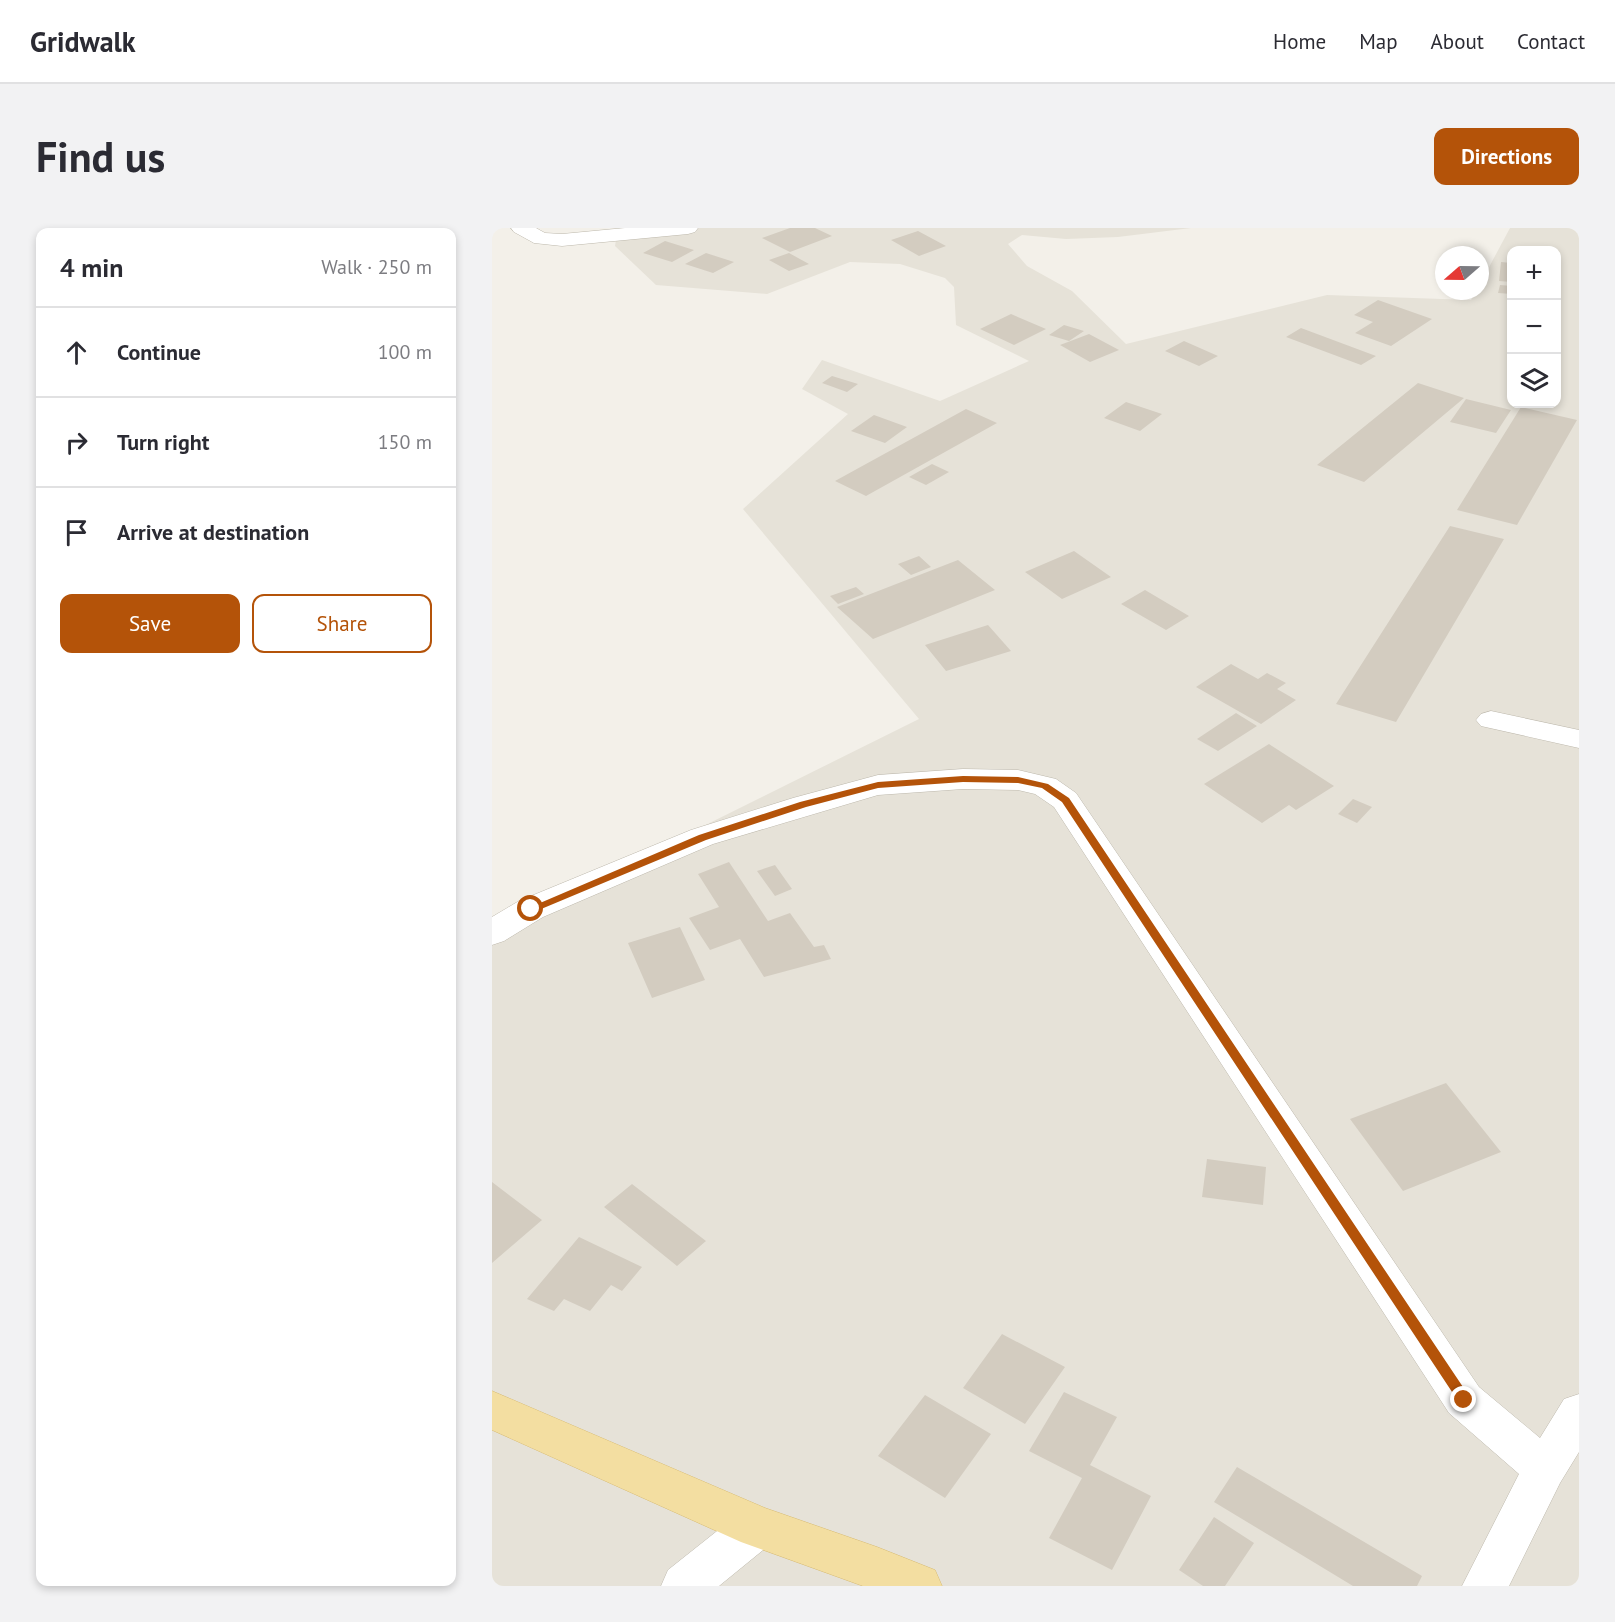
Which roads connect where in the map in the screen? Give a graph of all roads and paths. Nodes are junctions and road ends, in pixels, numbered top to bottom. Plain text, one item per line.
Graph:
1 (521, 228) edge
2 (688, 228) edge
3 (1491, 720) dead end
4 (1579, 739) edge
5 (492, 933) edge
6 (492, 1410) edge
7 (1579, 1413) edge
8 (1545, 1469) junction
9 (757, 1527) junction
10 (684, 1586) edge
11 (919, 1586) edge
12 (1485, 1586) edge

1 - 2 street
3 - 4 street
5 - 8 street
6 - 9 main road
7 - 8 street
8 - 12 street
9 - 10 street
9 - 11 main road

